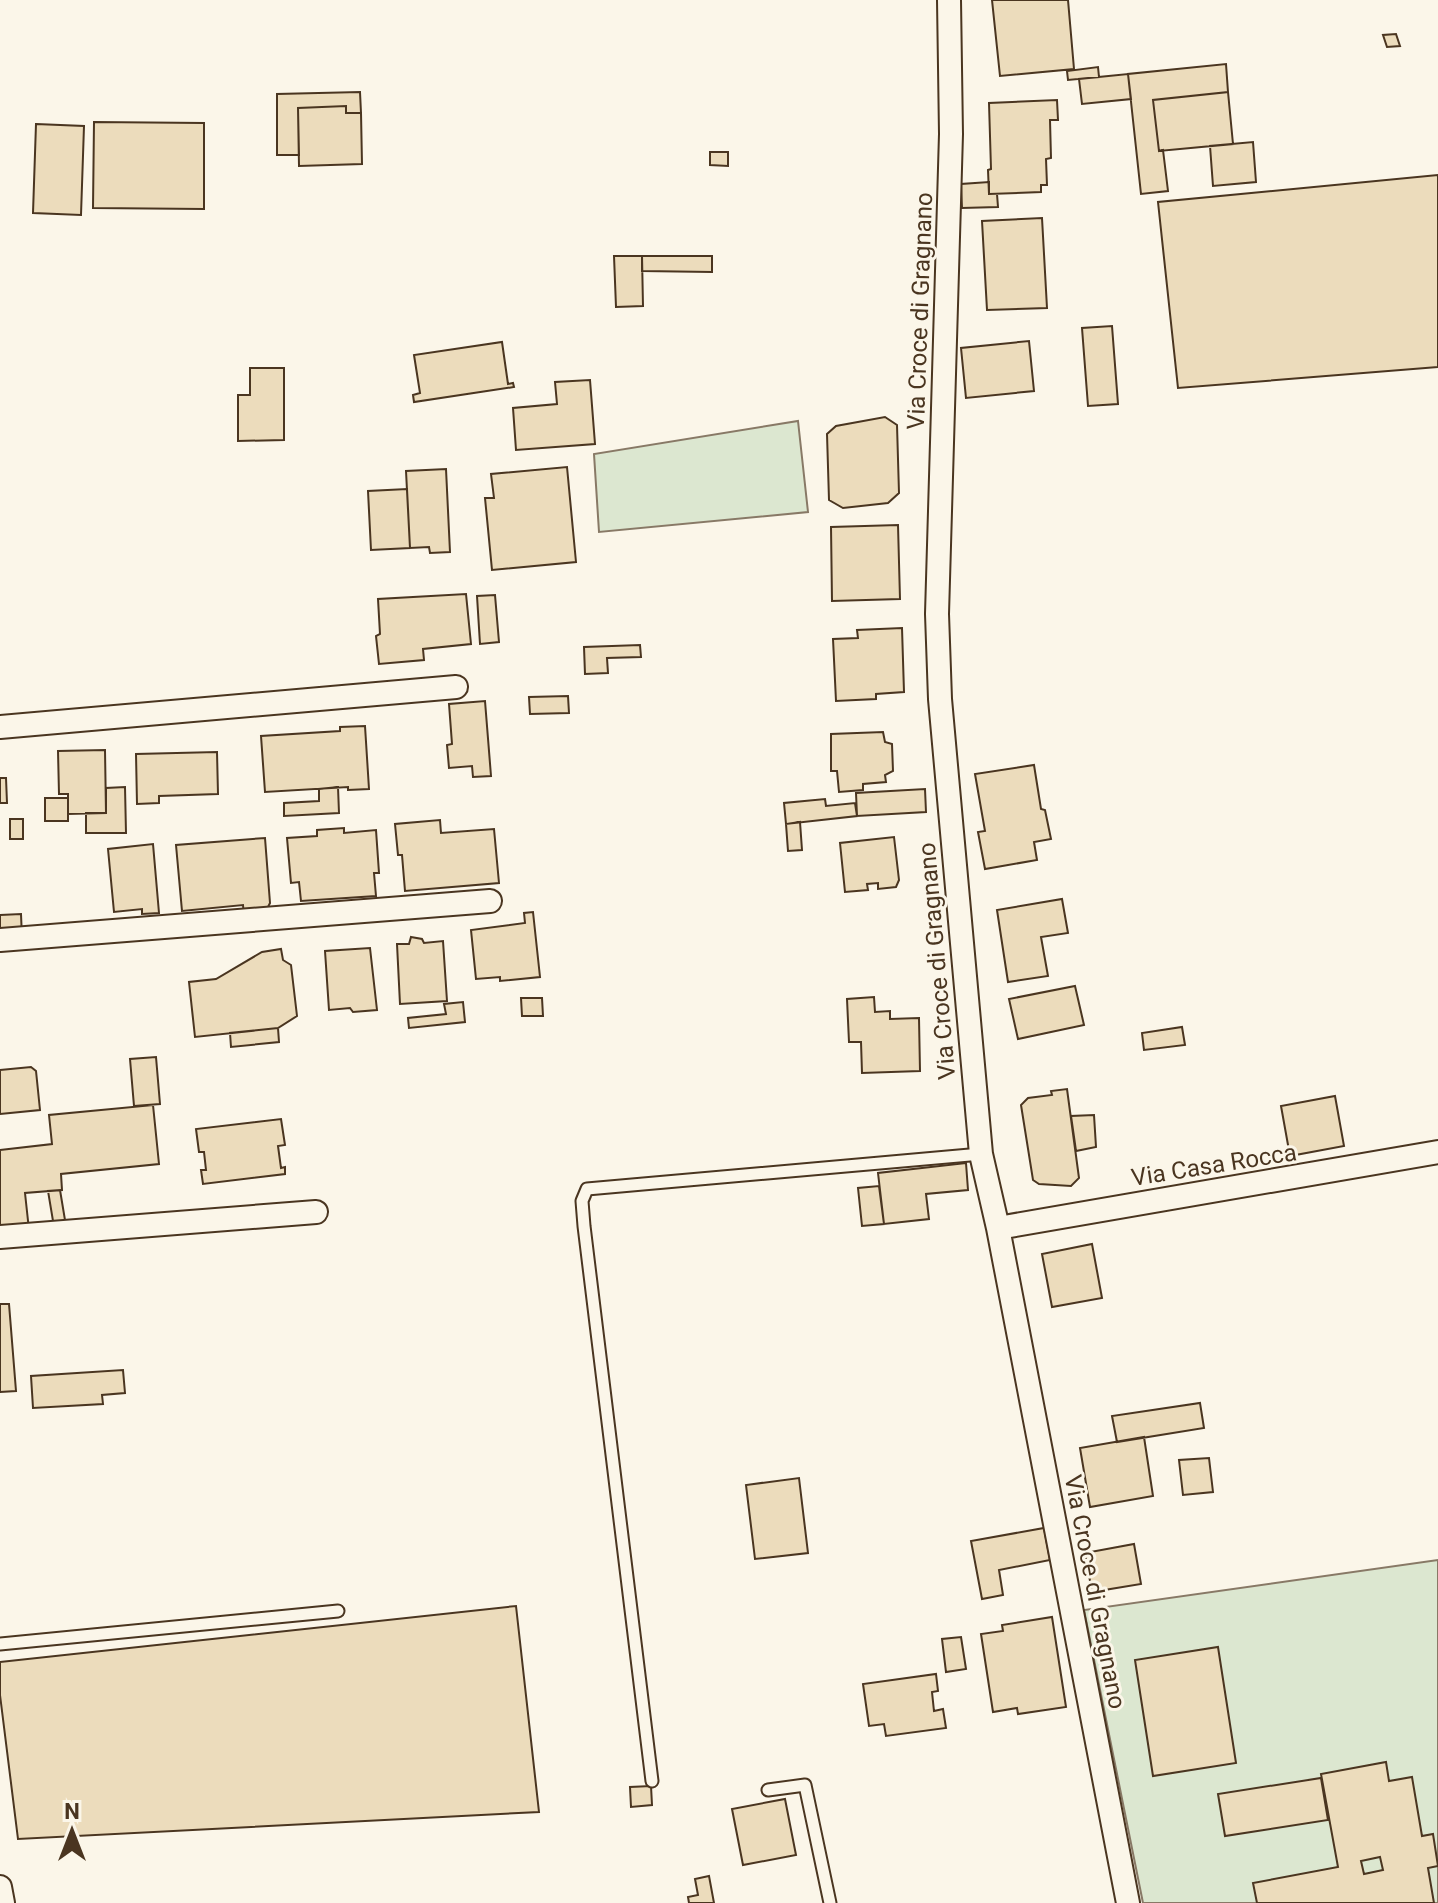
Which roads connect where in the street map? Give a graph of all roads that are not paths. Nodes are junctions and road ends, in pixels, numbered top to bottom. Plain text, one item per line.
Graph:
1 (949, 0) edge
2 (456, 687) dead end
3 (0, 727) edge
4 (490, 901) dead end
5 (0, 940) edge
6 (1438, 1152) edge
7 (981, 1154) junction
8 (316, 1212) dead end
9 (998, 1228) junction
10 (0, 1237) edge
11 (338, 1611) dead end
12 (0, 1644) edge
13 (652, 1781) dead end
14 (768, 1790) dead end
15 (0, 1887) edge
16 (3, 1903) edge
17 (830, 1903) edge
18 (1128, 1903) edge

1 - 7 street, Via Croce di Gragnano
2 - 3 street
4 - 5 street
6 - 9 street, Via Casa Rocca
7 - 9 street, Via Croce di Gragnano
7 - 13 lane
8 - 10 street
9 - 18 street, Via Croce di Gragnano
11 - 12 lane
14 - 17 lane
15 - 16 street

